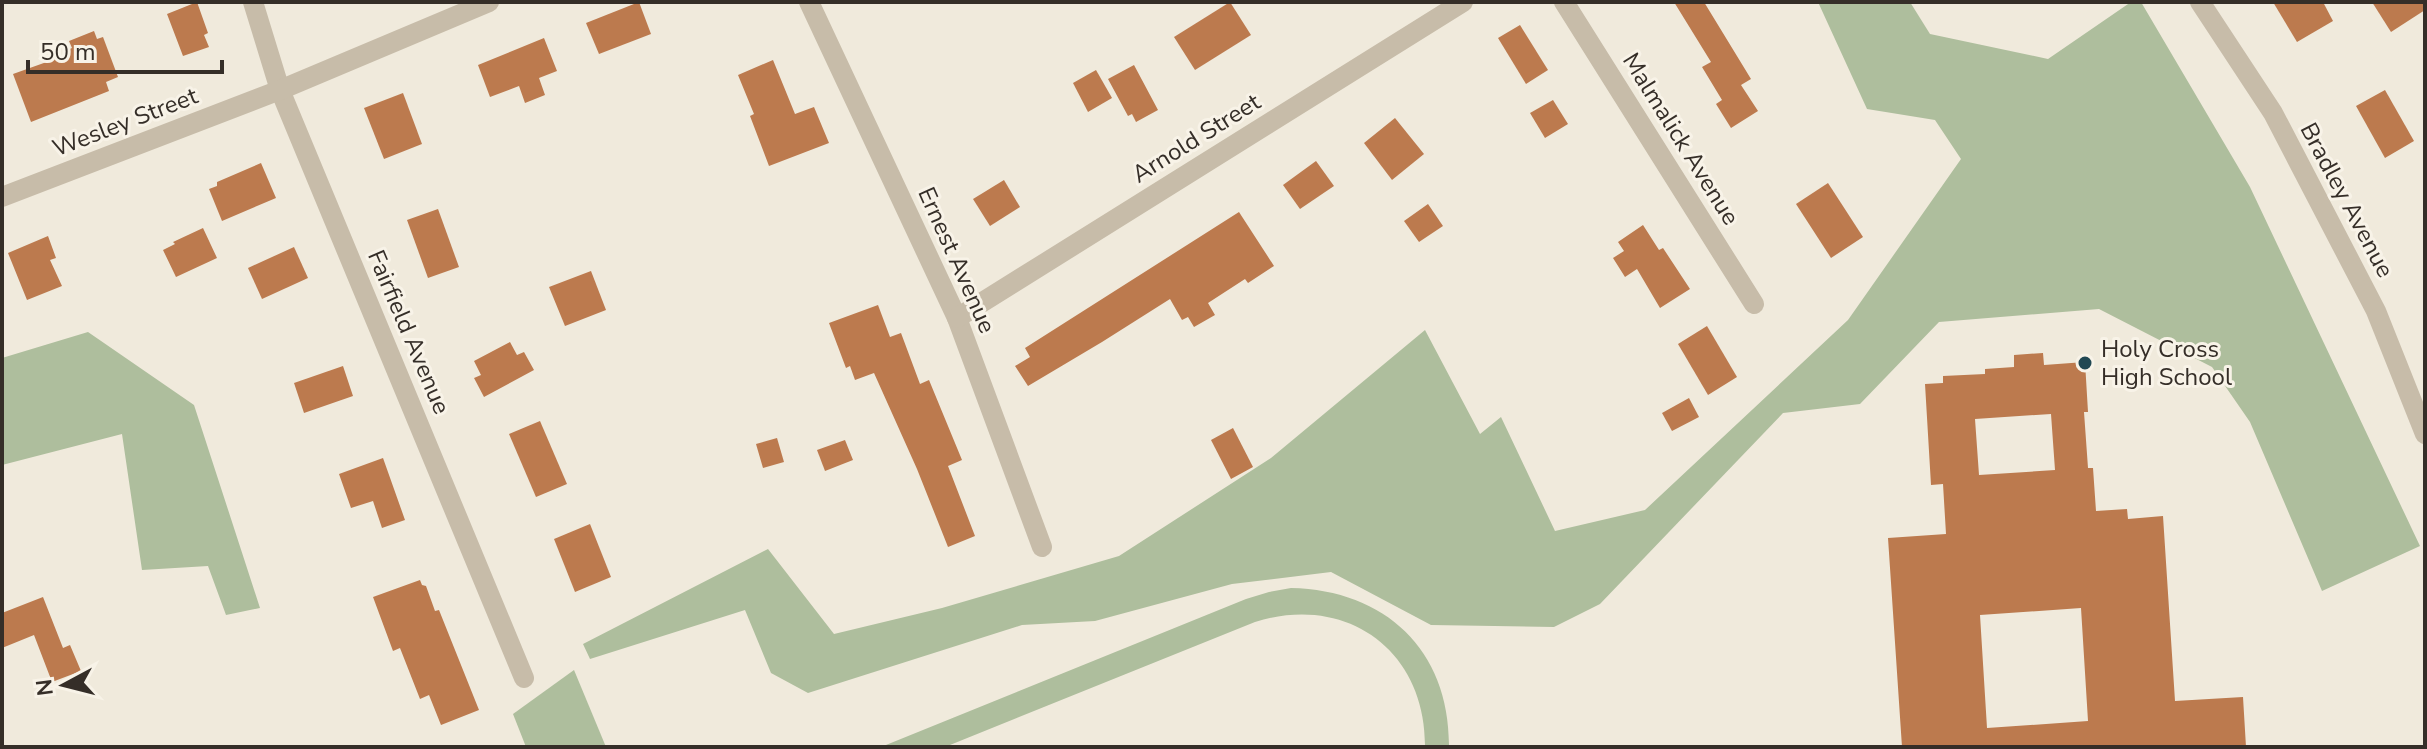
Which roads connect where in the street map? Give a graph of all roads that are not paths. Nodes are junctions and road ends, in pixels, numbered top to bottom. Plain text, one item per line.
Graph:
1 (253, 2) edge
2 (489, 2) edge
3 (809, 2) edge
4 (1463, 2) edge
5 (1564, 2) edge
6 (2200, 2) edge
7 (280, 90) junction
8 (2, 197) edge
9 (1754, 304) dead end
10 (957, 318) junction
11 (2425, 434) edge
12 (1042, 547) dead end
13 (524, 678) dead end

1 - 7 street, Fairfield Avenue
2 - 7 street, Wesley Street
3 - 10 street, Ernest Avenue
4 - 10 street, Arnold Street
5 - 9 street, Malmalick Avenue
6 - 11 street, Bradley Avenue
7 - 8 street, Wesley Street
7 - 13 street, Fairfield Avenue
10 - 12 street, Ernest Avenue

